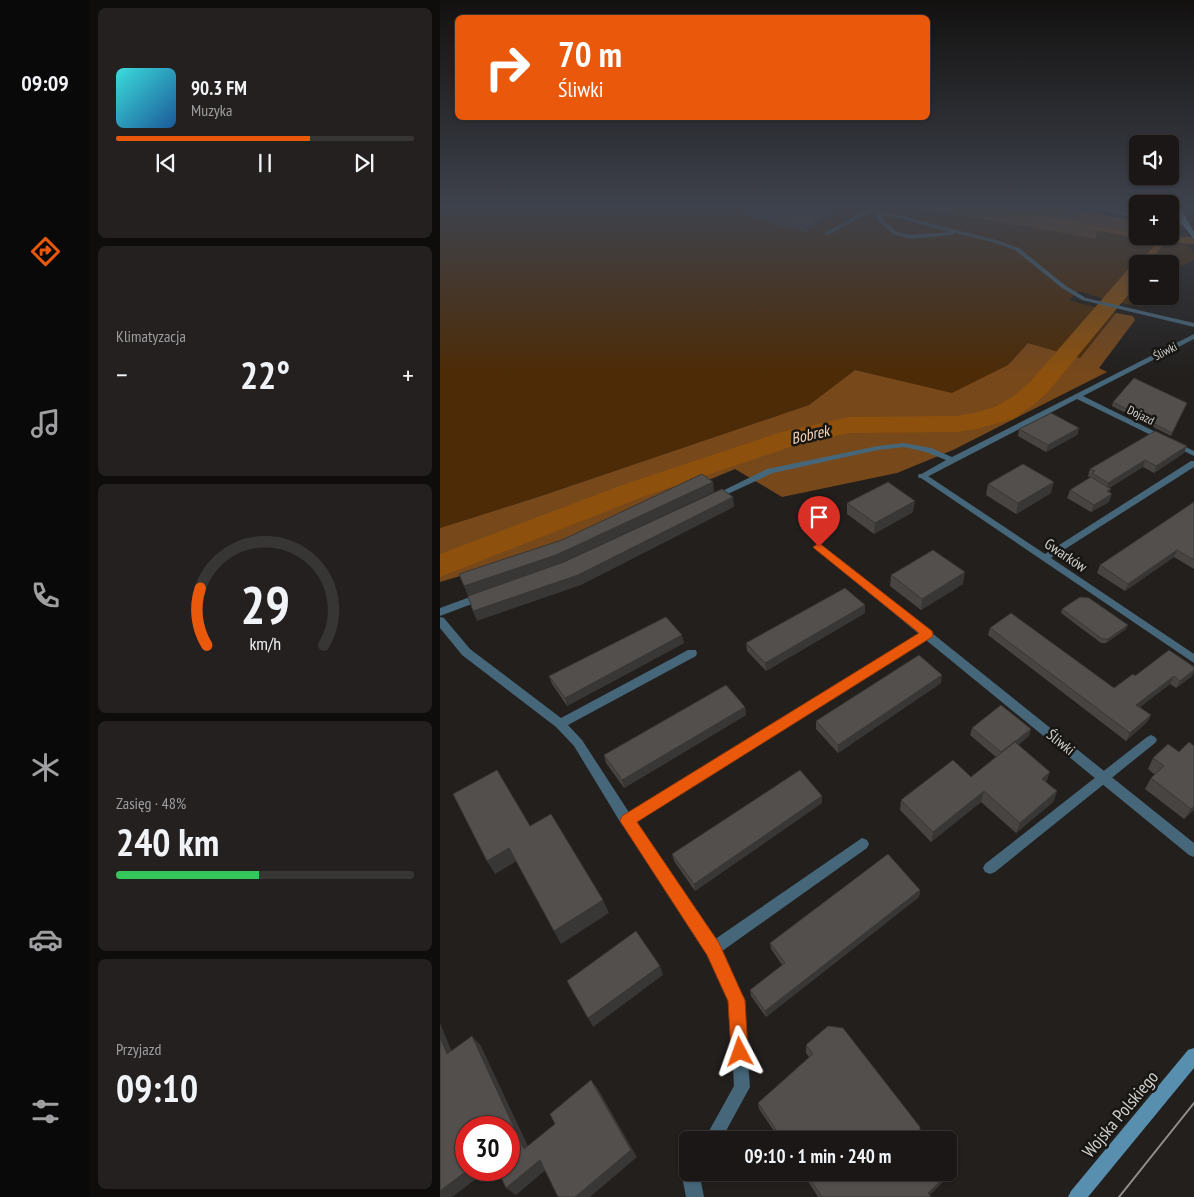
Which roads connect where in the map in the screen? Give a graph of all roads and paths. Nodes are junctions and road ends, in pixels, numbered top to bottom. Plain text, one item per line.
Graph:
1 (1034, 263) edge
2 (1194, 325) edge
3 (1194, 336) edge
4 (1077, 396) junction
5 (1194, 454) edge
6 (952, 460) junction
7 (1194, 464) edge
8 (922, 476) joint
9 (706, 501) edge
10 (819, 547) dead end
11 (1045, 558) junction
12 (491, 594) edge
13 (440, 612) edge
14 (440, 621) edge
15 (927, 634) junction
16 (692, 654) dead end
17 (1194, 659) edge
18 (560, 724) junction
19 (1152, 740) dead end
20 (1105, 777) junction
21 (627, 821) junction
22 (862, 844) dead end
23 (1194, 851) edge
24 (990, 868) dead end
25 (713, 949) junction
26 (1194, 1056) edge
27 (717, 1131) edge
28 (692, 1181) edge
29 (694, 1197) edge
30 (1077, 1197) edge

1 - 2 street
3 - 4 street, Śliwki
4 - 5 street, Dojazd
4 - 6 street, Śliwki
6 - 8 street, Śliwki
6 - 9 street
7 - 11 street
8 - 11 street, Gwarków
10 - 15 street, Śliwki
11 - 17 street, Gwarków
12 - 13 street
14 - 18 street
15 - 20 street, Śliwki
15 - 21 street
16 - 18 street
18 - 21 street
19 - 20 street
20 - 23 street, Śliwki
20 - 24 street
21 - 25 street
22 - 25 street
25 - 27 street
26 - 30 main road, Wojska Polskiego
28 - 29 street

